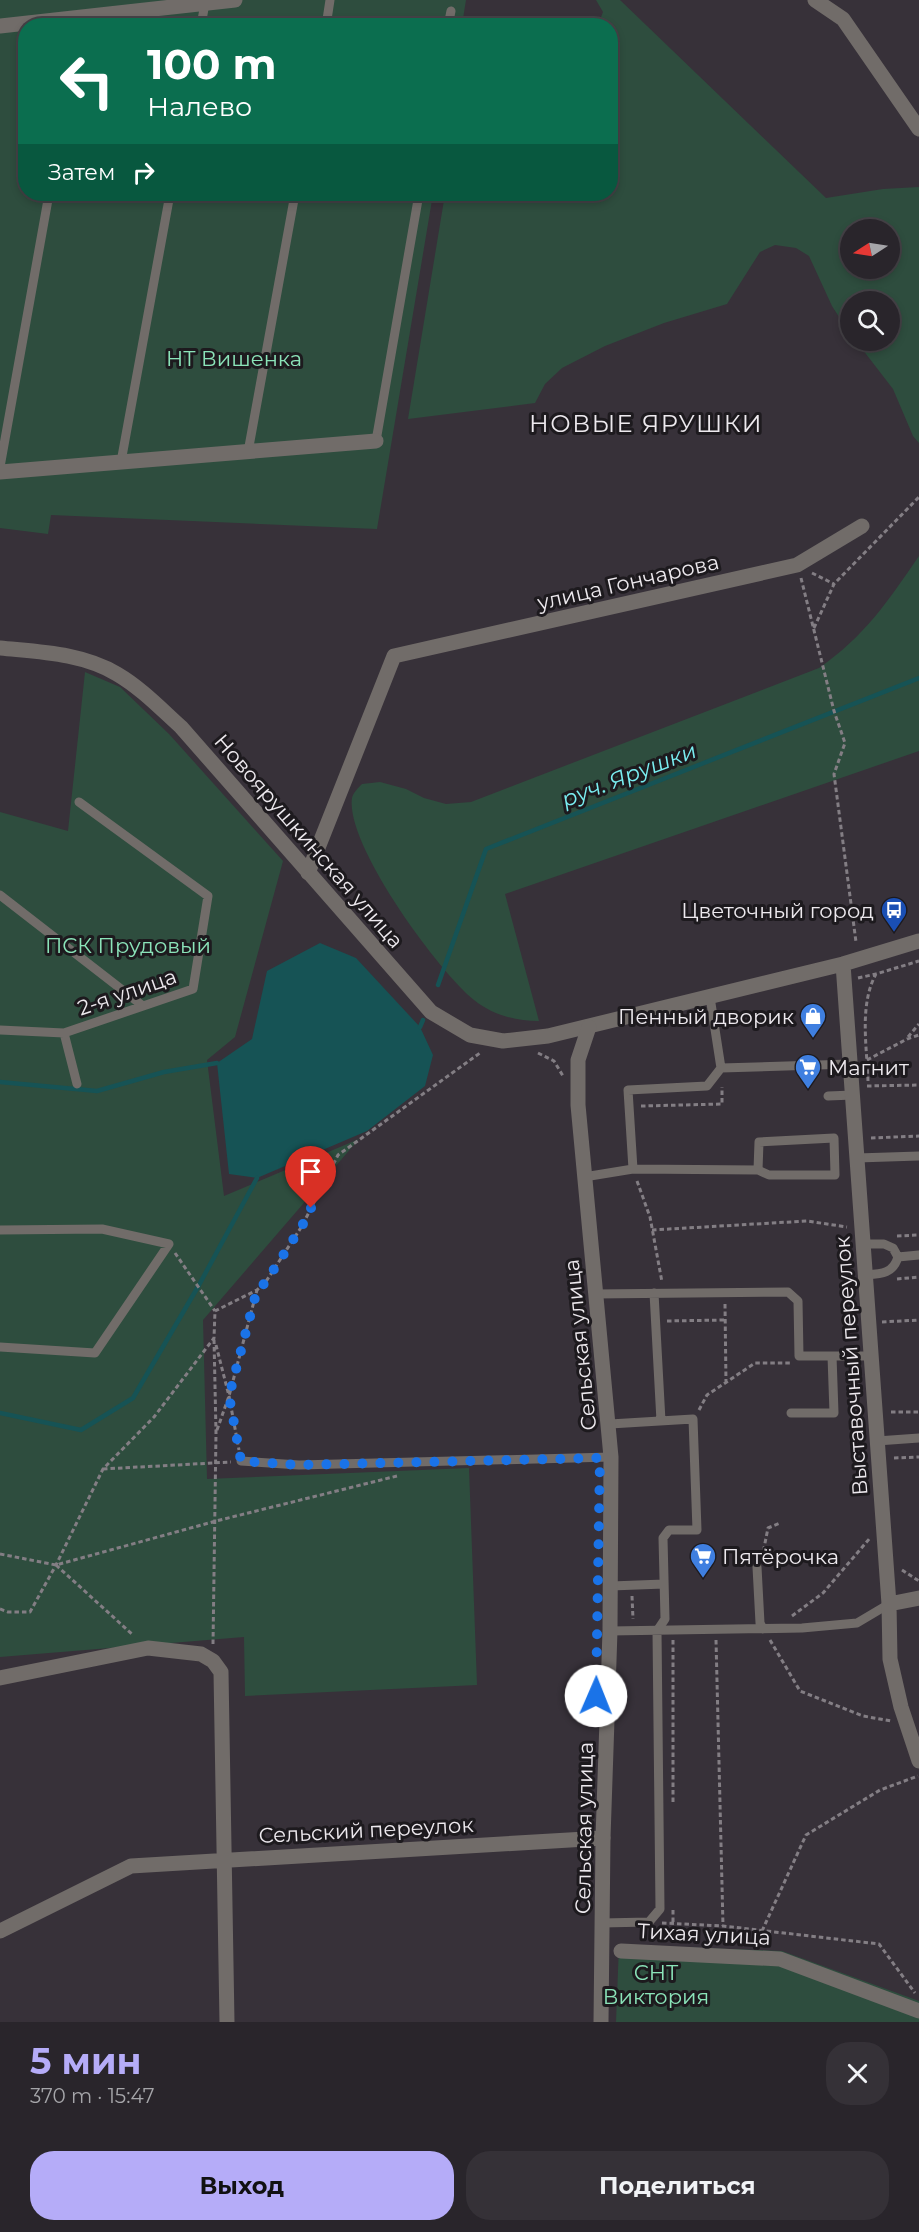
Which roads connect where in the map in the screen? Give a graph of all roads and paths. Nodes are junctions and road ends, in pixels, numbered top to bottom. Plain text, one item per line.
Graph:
1 (235, 0) edge
2 (330, 0) edge
3 (815, 0) edge
4 (205, 3) junction
5 (451, 11) dead end
6 (101, 18) edge
7 (202, 18) edge
8 (327, 18) edge
9 (450, 18) edge
10 (18, 25) edge
11 (0, 26) edge
12 (919, 129) edge
13 (48, 201) edge
14 (169, 201) edge
15 (294, 201) edge
16 (418, 201) edge
17 (376, 441) joint
18 (248, 452) junction
19 (121, 462) junction
20 (0, 467) edge
21 (0, 472) edge
22 (919, 497) edge
23 (862, 526) dead end
24 (797, 565) junction
25 (834, 584) junction
26 (814, 630) junction
27 (0, 648) edge
28 (79, 802) dead end
29 (308, 873) junction
30 (0, 895) edge
31 (919, 941) edge
32 (856, 942) dead end
33 (843, 964) junction
34 (710, 997) junction
35 (143, 1006) junction
36 (919, 1024) edge
37 (589, 1027) junction
38 (0, 1030) edge
39 (64, 1033) junction
40 (919, 1035) edge
41 (536, 1038) junction
42 (907, 1039) junction
43 (503, 1041) junction
44 (850, 1064) junction
45 (721, 1068) junction
46 (565, 1080) dead end
47 (77, 1084) dead end
48 (919, 1085) edge
49 (722, 1086) dead end
50 (852, 1090) junction
51 (828, 1096) dead end
52 (639, 1106) dead end
53 (919, 1136) edge
54 (855, 1137) junction
55 (834, 1138) junction
56 (871, 1138) dead end
57 (919, 1155) edge
58 (857, 1158) junction
59 (633, 1169) junction
60 (758, 1170) junction
61 (584, 1177) junction
62 (0, 1230) edge
63 (652, 1230) junction
64 (863, 1239) junction
65 (169, 1244) junction
66 (919, 1255) edge
67 (898, 1257) junction
68 (865, 1275) junction
69 (257, 1290) junction
70 (725, 1292) junction
71 (659, 1293) junction
72 (595, 1294) junction
73 (215, 1311) junction
74 (725, 1320) junction
75 (656, 1321) junction
76 (214, 1338) junction
77 (0, 1347) edge
78 (799, 1356) junction
79 (832, 1356) junction
80 (871, 1356) junction
81 (726, 1383) junction
82 (229, 1396) junction
83 (882, 1412) dead end
84 (919, 1412) edge
85 (791, 1413) dead end
86 (693, 1419) junction
87 (661, 1421) junction
88 (610, 1424) junction
89 (216, 1433) junction
90 (919, 1438) edge
91 (877, 1441) junction
92 (919, 1457) edge
93 (611, 1458) junction
94 (885, 1459) dead end
95 (241, 1461) junction
96 (216, 1463) junction
97 (103, 1469) junction
98 (407, 1473) dead end
99 (216, 1521) junction
100 (780, 1523) dead end
101 (883, 1523) junction
102 (0, 1554) edge
103 (56, 1565) junction
104 (757, 1567) joint
105 (664, 1584) junction
106 (611, 1586) junction
107 (919, 1598) edge
108 (889, 1604) junction
109 (0, 1609) edge
110 (763, 1629) junction
111 (657, 1630) junction
112 (673, 1630) junction
113 (716, 1630) junction
114 (610, 1631) junction
115 (147, 1648) junction
116 (213, 1661) junction
117 (0, 1678) edge
118 (907, 1724) junction
119 (919, 1761) edge
120 (919, 1776) edge
121 (673, 1806) dead end
122 (603, 1838) junction
123 (225, 1859) junction
124 (673, 1900) dead end
125 (649, 1922) junction
126 (602, 1923) junction
127 (673, 1923) junction
128 (723, 1926) junction
129 (0, 1931) edge
130 (762, 1931) junction
131 (621, 1951) dead end
132 (919, 1999) edge
133 (919, 2011) edge
134 (227, 2022) edge
135 (601, 2022) edge

1 - 4 street
2 - 8 lane
3 - 12 street
4 - 6 street
4 - 7 lane
5 - 9 lane
10 - 11 street
13 - 20 lane
14 - 19 lane
15 - 18 lane
16 - 17 lane
17 - 18 street
18 - 19 street
19 - 21 street
22 - 25 path
23 - 24 street, улица Гончарова
24 - 25 path
24 - 26 path
24 - 29 street, улица Гончарова
25 - 26 path
26 - 32 path
27 - 29 street, Новоярушкинская улица
28 - 35 lane, 2-я улица
29 - 43 street, Новоярушкинская улица
30 - 35 lane
31 - 33 street, Новоярушкинская улица
33 - 34 street, Новоярушкинская улица
33 - 44 street, Выставочный переулок
34 - 37 street, Новоярушкинская улица
34 - 45 lane
35 - 39 lane, 2-я улица
36 - 42 path
37 - 41 street, Новоярушкинская улица
37 - 61 street, Сельская улица
38 - 39 lane, 2-я улица
39 - 47 lane
40 - 42 path
41 - 43 street, Новоярушкинская улица
41 - 46 path
42 - 44 path
43 - 69 path
44 - 45 lane
44 - 50 street, Выставочный переулок
45 - 59 lane
48 - 50 path
49 - 52 path
50 - 51 lane
50 - 54 street, Выставочный переулок
53 - 56 path
54 - 55 lane
54 - 58 street, Выставочный переулок
55 - 60 lane
55 - 60 lane
57 - 58 lane
58 - 64 street, Выставочный переулок
59 - 60 lane
59 - 61 lane
59 - 63 path
61 - 72 street, Сельская улица
62 - 65 lane
63 - 64 path
63 - 71 path
64 - 67 lane
64 - 68 street, Выставочный переулок
65 - 73 path
65 - 77 lane
66 - 67 lane
67 - 68 lane
68 - 80 street, Выставочный переулок
69 - 73 path
69 - 82 path
70 - 71 lane
70 - 74 path
70 - 78 lane
71 - 72 lane
71 - 75 lane
72 - 88 street, Сельская улица
73 - 76 path
74 - 75 path
74 - 81 path
75 - 87 lane
76 - 82 path
76 - 89 path
76 - 97 path
78 - 79 lane
78 - 81 path
79 - 80 lane
79 - 85 lane
80 - 91 street, Выставочный переулок
81 - 86 path
82 - 89 path
82 - 95 path
83 - 84 path
86 - 87 lane
86 - 105 lane
87 - 88 lane
88 - 93 street, Сельская улица
89 - 96 path
90 - 91 lane
91 - 101 street, Выставочный переулок
92 - 94 path
93 - 95 lane
93 - 106 street, Сельская улица
95 - 96 path
96 - 97 path
96 - 99 path
97 - 103 path
98 - 99 path
99 - 103 path
99 - 116 path
100 - 104 path
101 - 108 street, Выставочный переулок
101 - 110 path
102 - 103 path
103 - 109 path
103 - 115 path
104 - 110 lane
105 - 106 lane
105 - 111 lane
106 - 114 street, Сельская улица
107 - 108 street
108 - 110 lane
108 - 118 street, Выставочный переулок
110 - 113 lane
110 - 118 path
111 - 112 lane
111 - 114 lane
111 - 125 lane
112 - 113 lane
112 - 121 path
113 - 128 path
114 - 122 street, Сельская улица
115 - 116 street
115 - 117 street
116 - 123 street
118 - 119 street, Выставочный переулок
120 - 130 path
122 - 123 street, Сельский переулок
122 - 126 street, Сельская улица
123 - 129 street, Сельский переулок
123 - 134 street
124 - 127 path
125 - 126 lane
125 - 127 path
126 - 135 street, Сельская улица
127 - 128 path
128 - 130 path
130 - 132 path
131 - 133 street, Тихая улица

